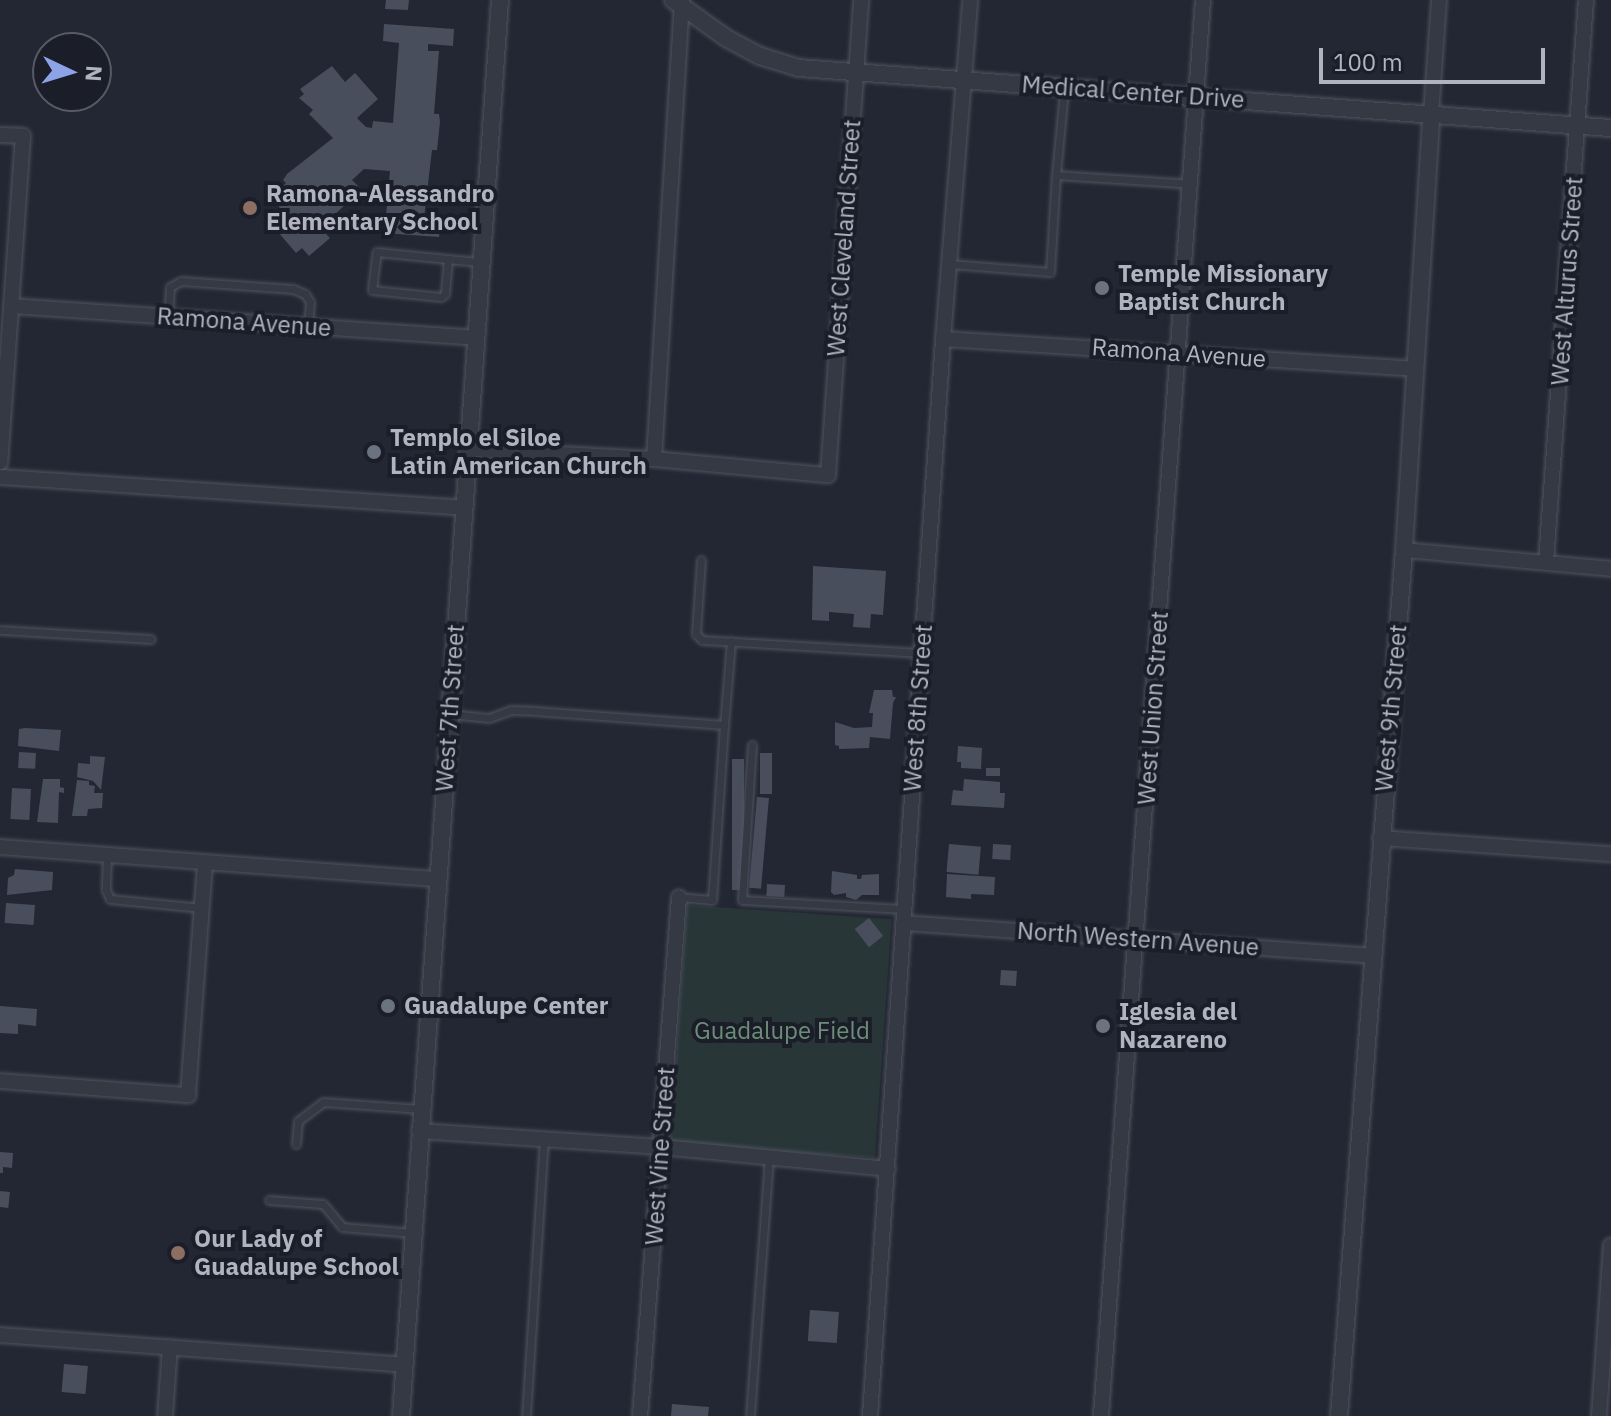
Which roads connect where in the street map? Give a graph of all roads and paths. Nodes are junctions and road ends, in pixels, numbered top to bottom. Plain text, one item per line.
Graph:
1 (500, 0) edge
2 (861, 0) edge
3 (970, 0) edge
4 (1203, 0) edge
5 (1439, 0) edge
6 (1586, 0) edge
7 (679, 2) edge
8 (855, 71) junction
9 (965, 80) junction
10 (1064, 87) junction
11 (1198, 96) junction
12 (1431, 115) junction
13 (1578, 126) junction
14 (1611, 128) edge
15 (0, 135) edge
16 (1056, 175) junction
17 (1192, 184) junction
18 (448, 259) junction
19 (482, 262) junction
20 (949, 264) junction
21 (11, 306) junction
22 (168, 317) junction
23 (308, 326) junction
24 (476, 338) junction
25 (943, 339) junction
26 (1181, 353) junction
27 (3, 363) edge
28 (1415, 369) junction
29 (469, 449) junction
30 (654, 459) junction
31 (0, 462) edge
32 (0, 477) edge
33 (464, 508) junction
34 (1404, 550) junction
35 (701, 560) dead end
36 (1546, 562) junction
37 (1611, 569) edge
38 (0, 630) edge
39 (151, 639) dead end
40 (731, 641) junction
41 (922, 653) junction
42 (450, 714) junction
43 (724, 725) junction
44 (752, 745) dead end
45 (1380, 838) junction
46 (0, 847) edge
47 (1611, 854) edge
48 (107, 855) junction
49 (205, 863) junction
50 (438, 879) junction
51 (679, 897) joint
52 (202, 908) junction
53 (904, 916) junction
54 (1135, 938) junction
55 (1372, 956) junction
56 (0, 1081) edge
57 (421, 1109) junction
58 (419, 1131) junction
59 (544, 1139) junction
60 (296, 1144) dead end
61 (661, 1147) junction
62 (769, 1157) junction
63 (888, 1169) junction
64 (269, 1200) dead end
65 (413, 1233) junction
66 (1611, 1245) edge
67 (0, 1335) edge
68 (170, 1347) junction
69 (404, 1365) junction
70 (165, 1416) edge
71 (401, 1416) edge
72 (526, 1416) edge
73 (640, 1416) edge
74 (750, 1416) edge
75 (870, 1416) edge
76 (1101, 1416) edge
77 (1339, 1416) edge
78 (1599, 1416) edge

1 - 19 street, West 7th Street
2 - 8 street, West Cleveland Street
3 - 9 street, West 8th Street
4 - 11 street, West Union Street
5 - 12 street, West 9th Street
6 - 13 street, West Alturus Street
7 - 8 street, Medical Center Drive
7 - 30 street
8 - 9 street, Medical Center Drive
8 - 30 street, West Cleveland Street
9 - 10 street, Medical Center Drive
9 - 20 street, West 8th Street
10 - 11 street, Medical Center Drive
10 - 16 lane
11 - 12 street, Medical Center Drive
11 - 17 street, West Union Street
12 - 13 street, Medical Center Drive
12 - 28 street, West 9th Street
13 - 14 street, Medical Center Drive
13 - 36 street, West Alturus Street
15 - 21 street
16 - 17 lane
16 - 20 lane
17 - 26 street, West Union Street
18 - 18 lane
18 - 19 lane
19 - 24 street, West 7th Street
20 - 25 street, West 8th Street
21 - 22 street, Ramona Avenue
21 - 27 street
22 - 23 street, Ramona Avenue
22 - 23 lane
23 - 24 street, Ramona Avenue
24 - 29 street, West 7th Street
25 - 26 street, Ramona Avenue
25 - 41 street, West 8th Street
26 - 28 street, Ramona Avenue
26 - 54 street, West Union Street
27 - 31 street
28 - 34 street, West 9th Street
29 - 30 street
29 - 33 street, West 7th Street
32 - 33 street
33 - 42 street, West 7th Street
34 - 36 street
34 - 45 street, West 9th Street
35 - 40 lane
36 - 37 street
38 - 39 lane
40 - 41 lane
40 - 43 lane
41 - 53 street, West 8th Street
42 - 43 lane
42 - 50 street, West 7th Street
43 - 51 lane
44 - 53 lane
45 - 47 street
45 - 55 street, West 9th Street
46 - 48 street
48 - 49 street
48 - 52 lane
49 - 50 street
49 - 52 street
50 - 57 street, West 7th Street
51 - 61 street, West Vine Street
52 - 56 street
53 - 54 street, North Western Avenue
53 - 63 street, West 8th Street
54 - 55 street, North Western Avenue
54 - 76 street, West Union Street
55 - 77 street, West 9th Street
57 - 58 street, West 7th Street
57 - 60 lane
58 - 59 street
58 - 65 street, West 7th Street
59 - 61 street
59 - 72 lane
61 - 62 street
61 - 73 street, West Vine Street
62 - 63 street
62 - 74 lane
63 - 75 street, West 8th Street
64 - 65 lane
65 - 69 street, West 7th Street
66 - 78 street
67 - 68 street
68 - 69 street
68 - 70 street
69 - 71 street, West 7th Street

